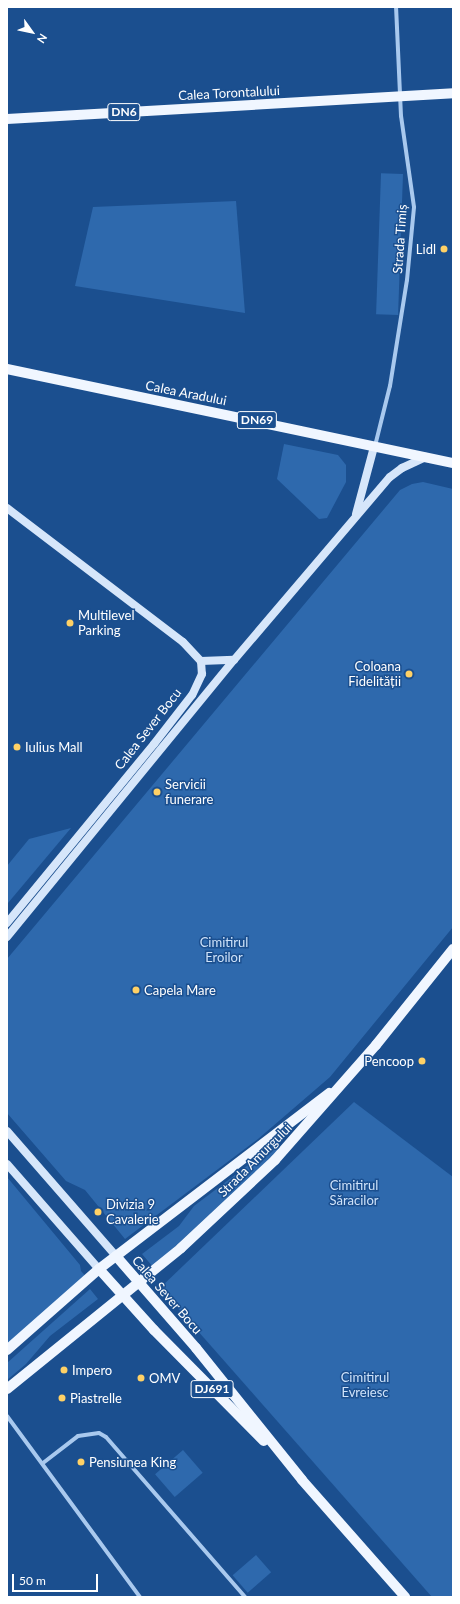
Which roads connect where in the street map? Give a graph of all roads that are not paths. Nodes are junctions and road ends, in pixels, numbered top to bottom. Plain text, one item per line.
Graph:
1 (396, 7) edge
2 (453, 93) edge
3 (399, 96) junction
4 (7, 119) edge
5 (7, 369) edge
6 (374, 447) junction
7 (426, 457) junction
8 (453, 463) edge
9 (7, 508) edge
10 (352, 522) junction
11 (234, 660) junction
12 (201, 661) junction
13 (7, 923) edge
14 (7, 937) edge
15 (453, 950) edge
16 (376, 1044) junction
17 (7, 1131) edge
18 (7, 1164) edge
19 (116, 1256) junction
20 (99, 1269) junction
21 (139, 1283) junction
22 (122, 1296) junction
23 (7, 1350) edge
24 (7, 1389) edge
25 (7, 1416) edge
26 (43, 1463) junction
27 (302, 1480) junction
28 (140, 1597) edge
29 (245, 1597) edge
30 (405, 1597) edge

1 - 3 street, Strada Timiș
2 - 3 main road, Calea Torontalului / DN6
3 - 4 main road, Calea Torontalului / DN6
3 - 6 street, Strada Timiș
5 - 6 main road, Calea Aradului / DN69
6 - 7 main road, Calea Aradului / DN69
6 - 10 main road
7 - 8 main road, Calea Aradului / DN69
7 - 10 main road, Calea Sever Bocu
9 - 12 main road
10 - 11 main road, Calea Sever Bocu
11 - 12 main road
11 - 14 main road, Calea Sever Bocu
12 - 13 main road, Calea Sever Bocu
15 - 16 main road, Strada Amurgului
16 - 19 main road, Strada Amurgului
16 - 21 main road, Strada Amurgului
17 - 19 main road, Calea Sever Bocu / DJ691
18 - 20 main road, Calea Sever Bocu / DJ691
19 - 20 main road, Strada Amurgului
19 - 21 main road, Calea Sever Bocu / DJ691
20 - 22 main road, Calea Sever Bocu / DJ691
20 - 23 main road, Strada Amurgului
21 - 22 main road, Strada Amurgului
21 - 27 main road, Calea Sever Bocu / DJ691
22 - 24 main road, Strada Amurgului
22 - 27 main road, Calea Sever Bocu / DJ691
25 - 26 street
26 - 28 street
26 - 29 street
27 - 30 main road, Calea Sever Bocu / DJ691

